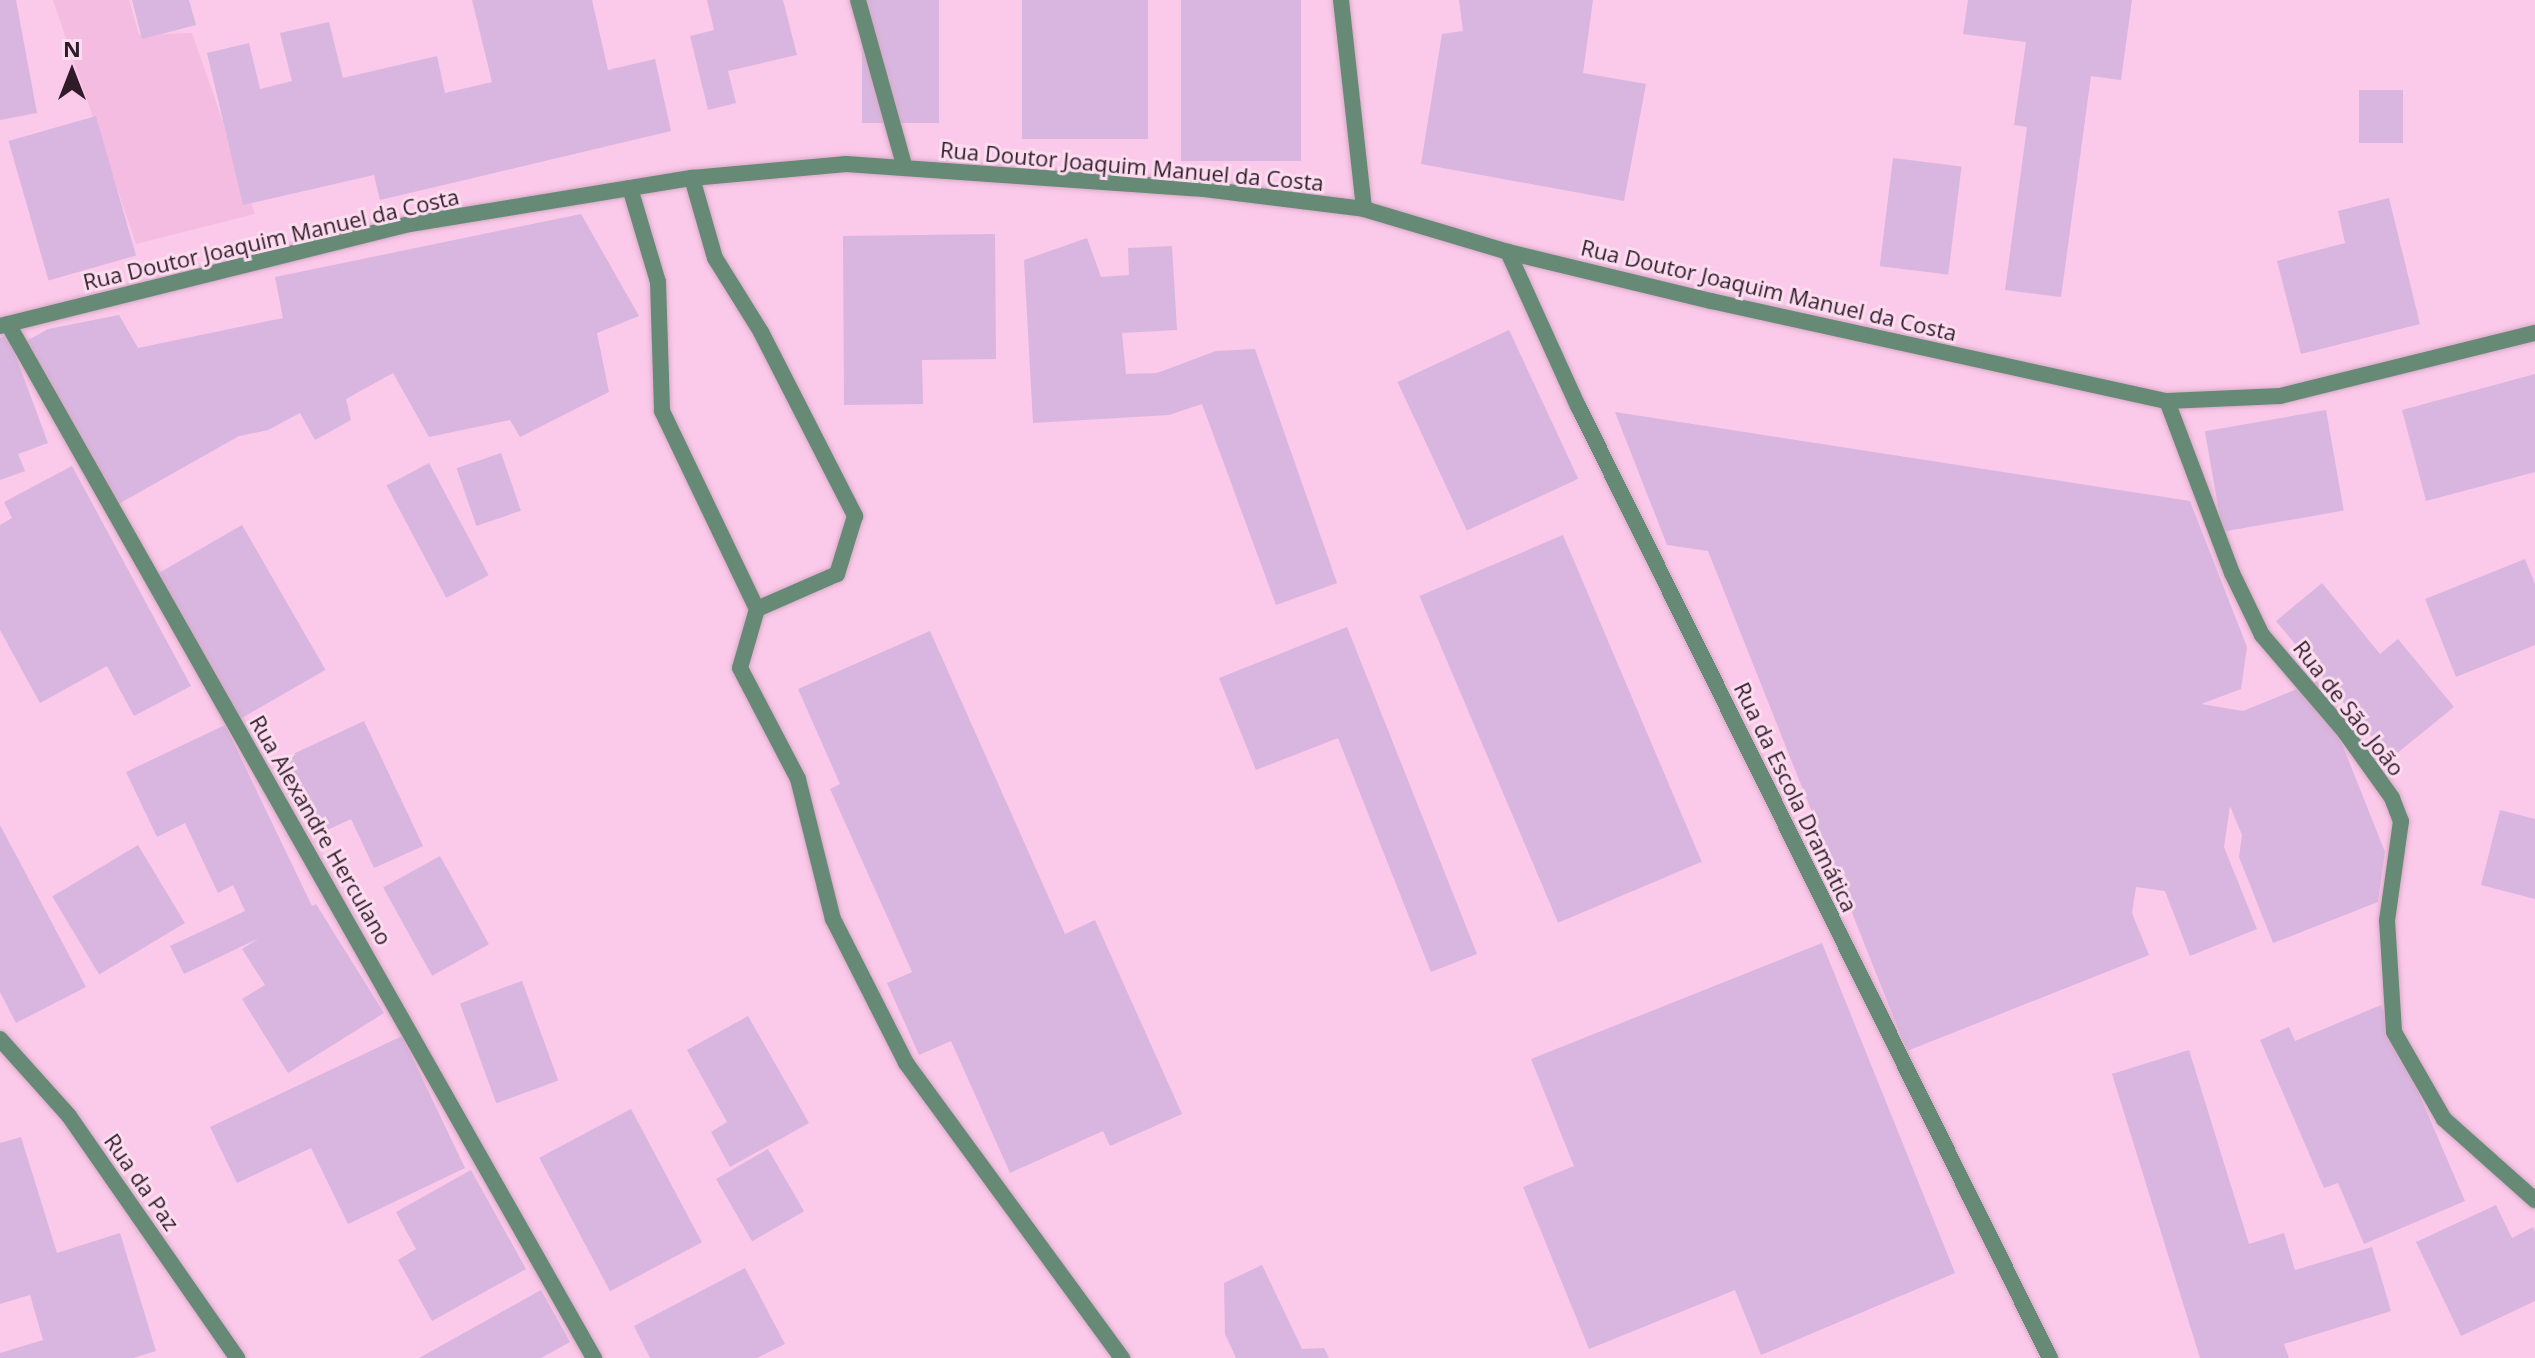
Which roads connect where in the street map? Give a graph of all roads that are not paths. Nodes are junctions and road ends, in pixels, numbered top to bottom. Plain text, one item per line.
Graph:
1 (858, 0) edge
2 (1341, 0) edge
3 (905, 168) junction
4 (692, 178) junction
5 (630, 188) junction
6 (1364, 209) junction
7 (1508, 252) junction
8 (4, 325) edge
9 (2535, 333) edge
10 (2167, 401) junction
11 (757, 609) junction
12 (0, 1040) edge
13 (2535, 1200) edge
14 (237, 1358) edge
15 (594, 1358) edge
16 (1122, 1358) edge
17 (2050, 1358) edge

1 - 3 street
2 - 6 street
3 - 4 street, Rua Doutor Joaquim Manuel da Costa
3 - 6 street, Rua Doutor Joaquim Manuel da Costa
4 - 5 street, Rua Doutor Joaquim Manuel da Costa
4 - 11 street
5 - 8 street, Rua Doutor Joaquim Manuel da Costa
5 - 11 street
6 - 7 street, Rua Doutor Joaquim Manuel da Costa
7 - 10 street, Rua Doutor Joaquim Manuel da Costa
7 - 17 street, Rua da Escola Dramática
8 - 15 street, Rua Alexandre Herculano
9 - 10 street, Rua Doutor Joaquim Manuel da Costa
10 - 13 street, Rua de São João
11 - 16 street
12 - 14 street, Rua da Paz

